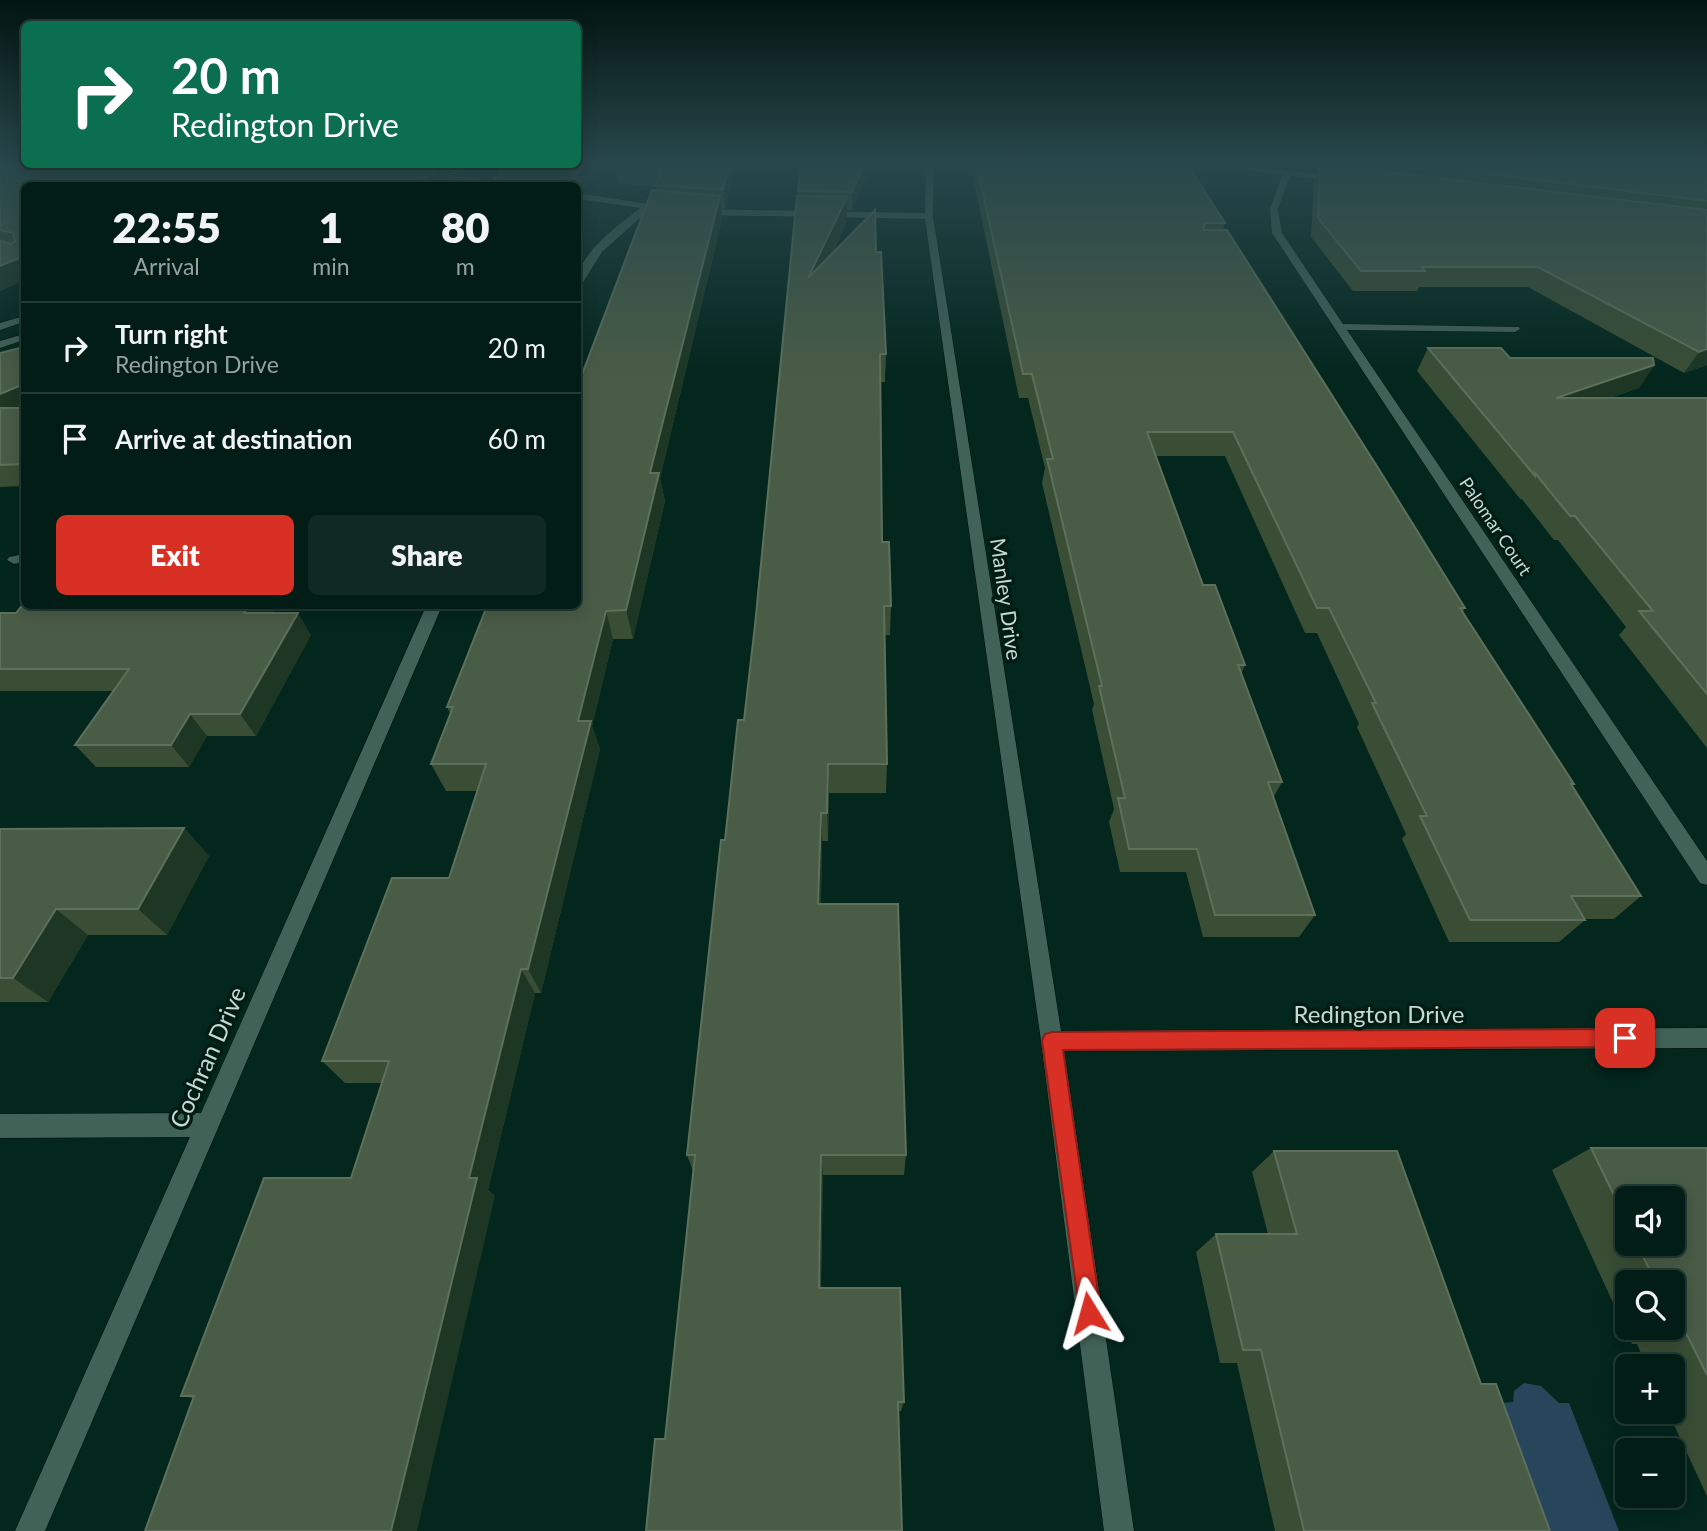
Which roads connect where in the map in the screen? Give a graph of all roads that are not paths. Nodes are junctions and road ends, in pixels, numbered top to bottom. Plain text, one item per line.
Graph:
1 (616, 233) edge
2 (932, 233) edge
3 (1277, 233) edge
4 (581, 275) edge
5 (21, 320) edge
6 (0, 327) edge
7 (1340, 327) junction
8 (1515, 329) dead end
9 (21, 338) edge
10 (0, 345) edge
11 (433, 609) edge
12 (1707, 877) edge
13 (1707, 1038) edge
14 (1052, 1041) junction
15 (205, 1125) junction
16 (0, 1126) edge
17 (30, 1531) edge
18 (1119, 1531) edge

1 - 4 street
2 - 14 street, Manley Drive
3 - 7 street, Palomar Court
5 - 6 street
7 - 8 street
7 - 12 street, Palomar Court
9 - 10 street
11 - 15 street, Cochran Drive
13 - 14 street, Redington Drive
14 - 18 street, Manley Drive
15 - 16 street
15 - 17 street, Cochran Drive

